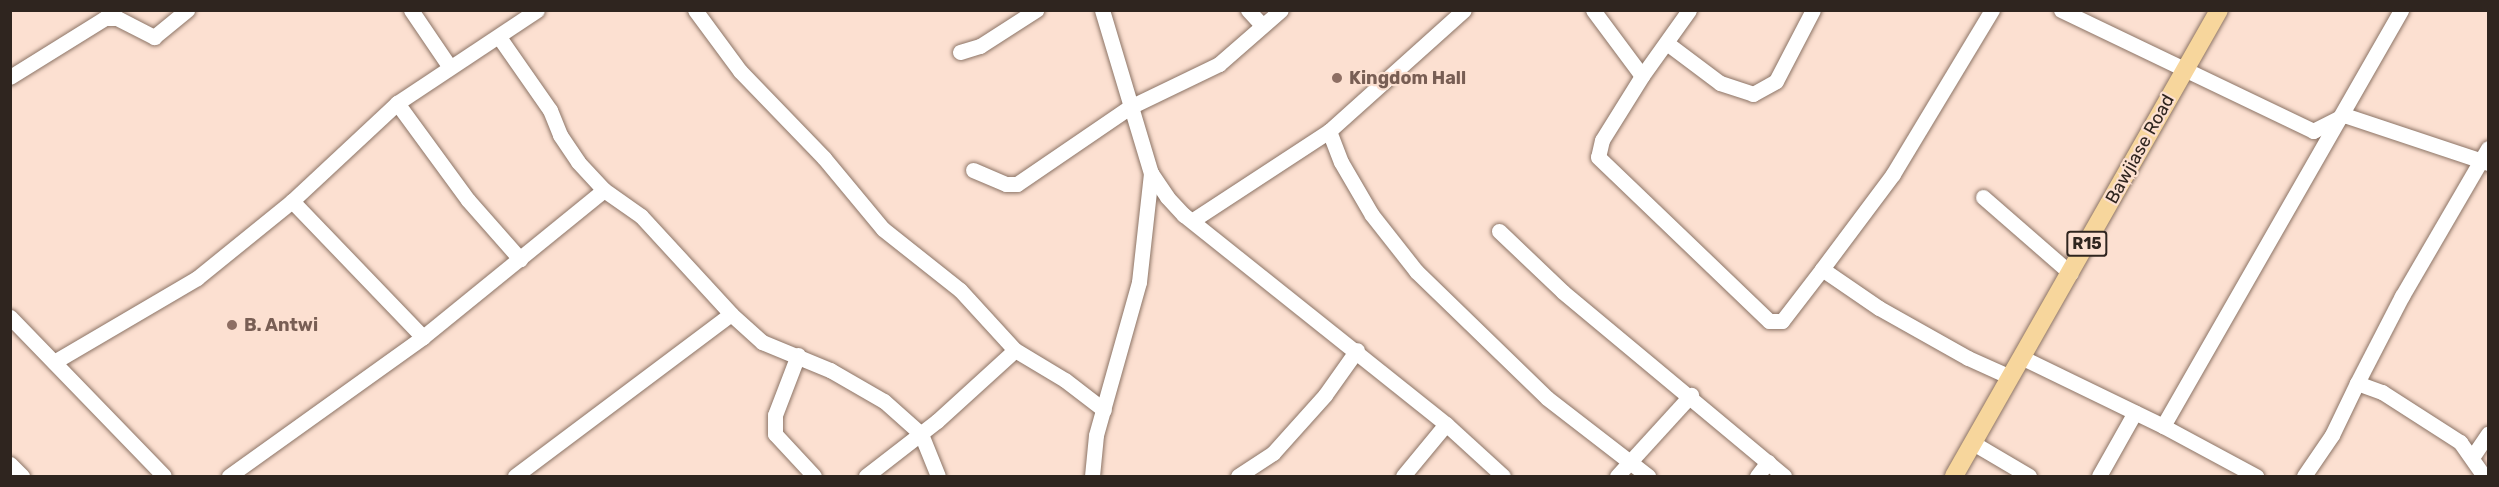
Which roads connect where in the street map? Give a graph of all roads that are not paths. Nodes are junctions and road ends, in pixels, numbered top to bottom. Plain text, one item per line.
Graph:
1 (187, 10) edge
2 (411, 10) edge
3 (537, 10) edge
4 (695, 10) edge
5 (1036, 10) edge
6 (1102, 10) edge
7 (1248, 10) edge
8 (1281, 10) edge
9 (1464, 10) edge
10 (1593, 10) edge
11 (1689, 10) edge
12 (1813, 10) edge
13 (1992, 10) edge
14 (2061, 10) edge
15 (2220, 10) edge
16 (2401, 10) edge
17 (1262, 25) junction
18 (500, 37) junction
19 (1668, 44) junction
20 (960, 52) dead end
21 (449, 66) junction
22 (2185, 69) junction
23 (1642, 76) junction
24 (10, 77) edge
25 (397, 103) junction
26 (1130, 107) junction
27 (2344, 115) junction
28 (1329, 131) junction
29 (2486, 157) edge
30 (973, 170) dead end
31 (1151, 173) junction
32 (604, 190) junction
33 (1983, 197) dead end
34 (292, 201) junction
35 (1193, 220) junction
36 (1499, 231) dead end
37 (520, 259) junction
38 (1822, 269) junction
39 (2070, 273) junction
40 (731, 314) junction
41 (10, 317) edge
42 (423, 337) junction
43 (1015, 350) junction
44 (1357, 350) junction
45 (798, 355) junction
46 (2020, 357) junction
47 (54, 362) junction
48 (2010, 377) junction
49 (2357, 382) junction
50 (1691, 395) junction
51 (1104, 410) junction
52 (2135, 412) junction
53 (1446, 424) junction
54 (2163, 426) junction
55 (921, 434) junction
56 (2488, 434) edge
57 (1973, 443) junction
58 (2473, 456) junction
59 (1629, 460) junction
60 (1768, 462) junction
61 (10, 464) edge
62 (2482, 474) edge
63 (22, 477) edge
64 (164, 477) edge
65 (229, 477) edge
66 (515, 477) edge
67 (814, 477) edge
68 (866, 477) edge
69 (938, 477) edge
70 (1092, 477) edge
71 (1238, 477) edge
72 (1403, 477) edge
73 (1503, 477) edge
74 (1617, 477) edge
75 (1648, 477) edge
76 (1757, 477) edge
77 (1784, 477) edge
78 (1954, 477) edge
79 (2029, 477) edge
80 (2099, 477) edge
81 (2256, 477) edge
82 (2304, 477) edge

1 - 24 street
2 - 21 street
3 - 18 street
4 - 43 street
5 - 20 street
6 - 26 street
7 - 17 street
8 - 17 street
9 - 28 street
10 - 23 street
11 - 19 street
12 - 19 street
13 - 38 street
14 - 22 street
15 - 22 main road, Bawjiase Road / R15
16 - 27 street
17 - 26 street
18 - 21 street
18 - 32 street
19 - 23 street
21 - 25 street
22 - 27 street
22 - 39 main road, Bawjiase Road / R15
23 - 38 street
25 - 34 street
25 - 37 street
26 - 30 street
26 - 31 street
27 - 29 street
27 - 54 street
28 - 35 street
28 - 59 street
29 - 49 street
31 - 35 street
31 - 51 street
32 - 37 street
32 - 40 street
33 - 39 street
34 - 42 street
34 - 47 street
35 - 44 street
36 - 50 street
37 - 42 street
38 - 48 street
39 - 46 main road, Bawjiase Road / R15
40 - 45 street
40 - 66 street
41 - 47 street
42 - 65 street
43 - 51 street
43 - 55 street
44 - 53 street
44 - 71 street
45 - 55 street
45 - 67 street
46 - 48 main road, Bawjiase Road / R15
46 - 52 street
47 - 64 street
48 - 57 main road, Bawjiase Road / R15
49 - 58 street
49 - 82 street
50 - 59 street
50 - 60 street
51 - 70 street
52 - 54 street
52 - 80 street
53 - 72 street
53 - 73 street
54 - 81 street
55 - 68 street
55 - 69 street
56 - 58 street
57 - 78 main road, Bawjiase Road / R15
57 - 79 street
58 - 62 street
59 - 74 street
59 - 75 street
60 - 76 street
60 - 77 street
61 - 63 street

